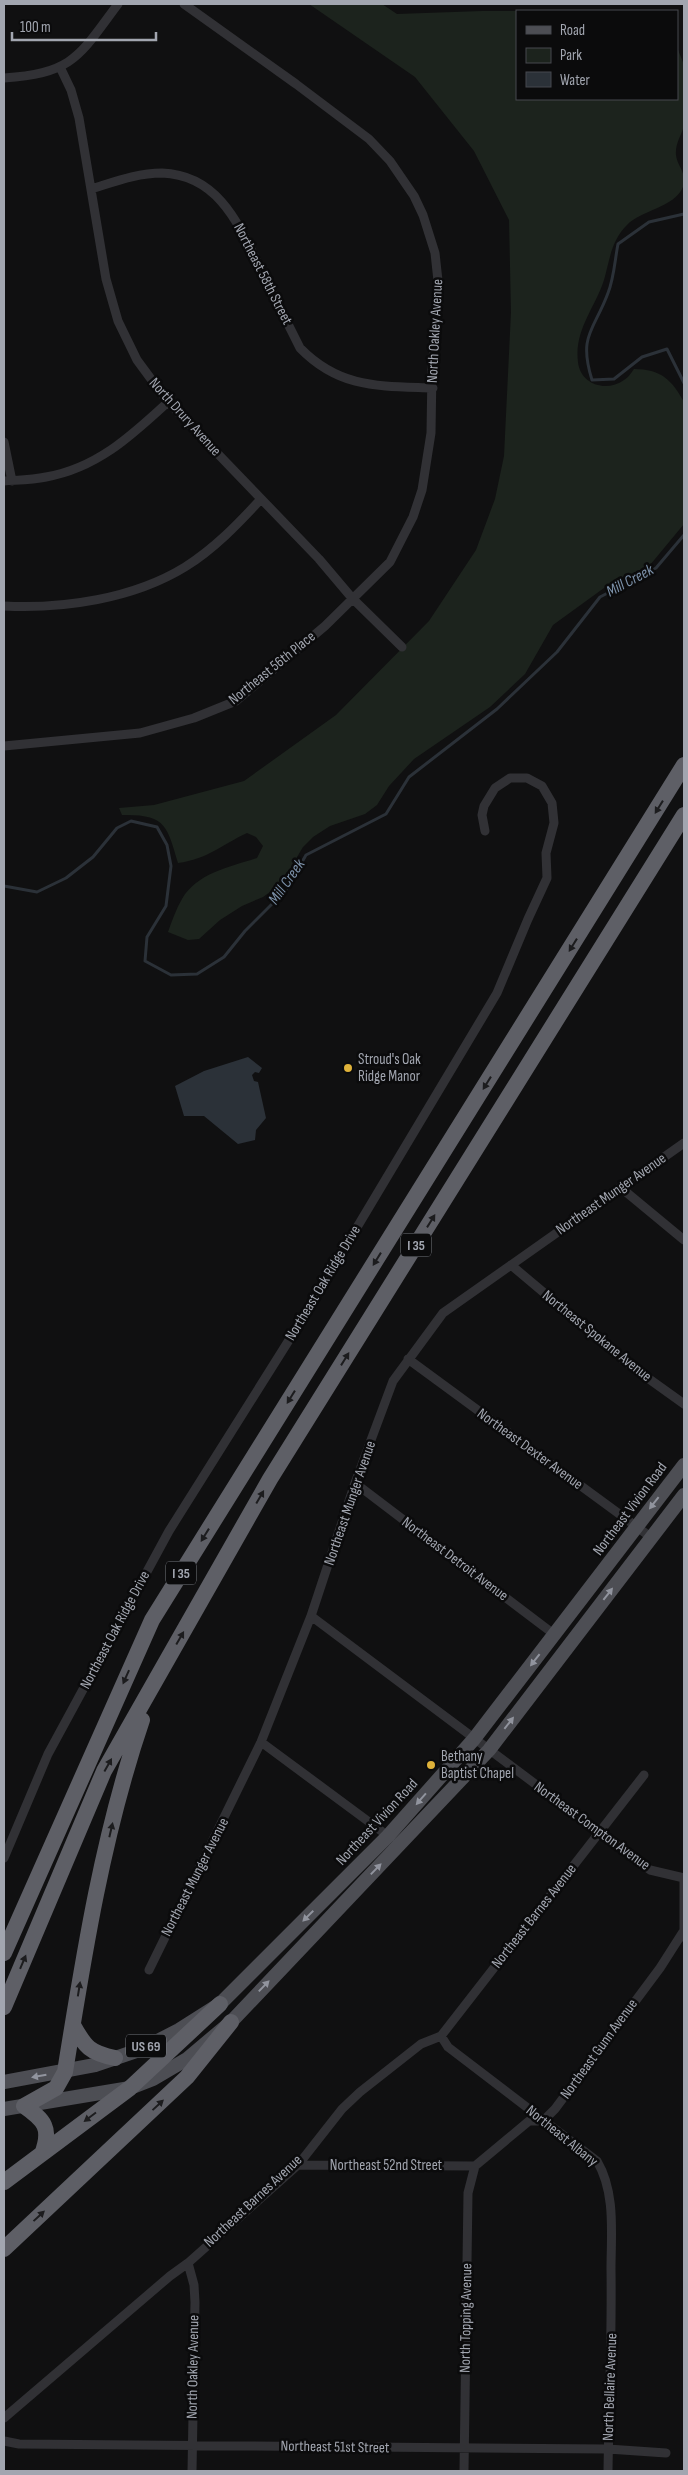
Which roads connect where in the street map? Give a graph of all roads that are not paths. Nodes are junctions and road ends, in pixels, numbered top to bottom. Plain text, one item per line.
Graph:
1 (118, 4) edge
2 (184, 4) edge
3 (60, 67) junction
4 (4, 78) edge
5 (91, 189) junction
6 (433, 388) junction
7 (168, 402) junction
8 (4, 442) edge
9 (8, 481) edge
10 (261, 499) junction
11 (352, 598) junction
12 (4, 606) edge
13 (402, 647) dead end
14 (4, 746) edge
15 (684, 765) edge
16 (684, 815) edge
17 (485, 831) dead end
18 (684, 1143) edge
19 (620, 1187) junction
20 (684, 1240) edge
21 (511, 1265) junction
22 (408, 1359) junction
23 (684, 1404) edge
24 (684, 1464) edge
25 (355, 1484) junction
26 (684, 1495) edge
27 (636, 1527) junction
28 (652, 1538) junction
29 (311, 1616) junction
30 (555, 1635) junction
31 (156, 1681) junction
32 (474, 1739) junction
33 (261, 1742) junction
34 (489, 1750) junction
35 (644, 1775) dead end
36 (598, 1832) junction
37 (388, 1836) junction
38 (4, 1858) edge
39 (684, 1878) edge
40 (683, 1936) edge
41 (4, 1953) edge
42 (148, 1970) dead end
43 (220, 2004) junction
44 (4, 2007) edge
45 (231, 2022) junction
46 (73, 2025) junction
47 (441, 2036) junction
48 (115, 2058) junction
49 (65, 2072) junction
50 (8, 2082) edge
51 (130, 2088) junction
52 (24, 2106) junction
53 (4, 2108) edge
54 (543, 2121) junction
55 (42, 2154) junction
56 (298, 2164) junction
57 (475, 2166) junction
58 (4, 2182) edge
59 (4, 2249) edge
60 (188, 2263) junction
61 (611, 2304) joint
62 (4, 2418) edge
63 (4, 2441) edge
64 (192, 2445) junction
65 (464, 2448) junction
66 (608, 2449) junction
67 (666, 2453) dead end
68 (192, 2471) edge
69 (464, 2471) edge
70 (608, 2471) edge

1 - 3 street
2 - 6 street, North Oakley Avenue
3 - 4 street
3 - 5 street, North Drury Avenue
5 - 6 street, Northeast 58th Street
5 - 7 street, North Drury Avenue
6 - 11 street, North Oakley Avenue
7 - 9 street
7 - 10 street, North Drury Avenue
8 - 9 street
10 - 11 street, North Drury Avenue
10 - 12 street
11 - 13 street, North Drury Avenue
11 - 14 street, Northeast 56th Place
15 -> 41 highway, I 35
31 -> 16 highway, I 35
17 - 38 street, Northeast Oak Ridge Drive
18 - 19 street, Northeast Munger Avenue
19 - 20 street
19 - 21 street, Northeast Munger Avenue
21 - 22 street, Northeast Munger Avenue
21 - 23 street, Northeast Spokane Avenue
22 - 25 street, Northeast Munger Avenue
22 - 27 street, Northeast Dexter Avenue
24 -> 27 main road, Northeast Vivion Road / US 69
25 - 29 street, Northeast Munger Avenue
25 - 30 street, Northeast Detroit Avenue
26 - 28 main road, Northeast Vivion Road / US 69
27 - 28 street, Northeast Dexter Avenue
27 - 30 main road, Northeast Vivion Road / US 69
34 -> 28 main road, Northeast Vivion Road / US 69
29 - 32 street, Northeast Compton Avenue
29 - 33 street, Northeast Munger Avenue
30 -> 32 main road, Northeast Vivion Road / US 69
44 -> 31 highway, I 35
46 -> 31 highway
32 - 34 street, Northeast Compton Avenue
32 -> 37 main road, Northeast Vivion Road / US 69
33 - 37 street
33 - 42 street, Northeast Munger Avenue
34 - 36 street, Northeast Compton Avenue
45 -> 34 main road, Northeast Vivion Road / US 69
35 - 36 street, Northeast Barnes Avenue
36 - 39 street, Northeast Compton Avenue
36 - 47 street, Northeast Barnes Avenue
37 -> 43 main road, Northeast Vivion Road / US 69
39 - 40 street, Northeast Compton Avenue
40 - 54 street, Northeast Gunn Avenue
43 - 48 main road, Northeast Vivion Road / US 69
43 - 51 highway
45 - 51 main road, Northeast Vivion Road / US 69
59 -> 45 highway
46 - 48 highway
46 - 49 highway
47 - 54 street, Northeast Albany
47 - 56 street, Northeast Barnes Avenue
48 - 49 main road, Northeast Vivion Road / US 69
49 -> 50 main road, Northeast Vivion Road / US 69
49 - 52 highway
51 - 52 main road, Northeast Vivion Road / US 69
51 -> 55 highway
52 - 53 main road, Northeast Vivion Road / US 69
52 - 55 highway
54 - 57 street
54 - 61 street, Northeast Albany
55 - 58 highway
56 - 57 street, Northeast 52nd Street
56 - 60 street, Northeast Barnes Avenue
57 - 65 street, North Topping Avenue
60 - 62 street, Northeast Barnes Avenue
60 - 64 street, North Oakley Avenue
61 - 66 street, North Bellaire Avenue
63 - 64 street, Northeast 51st Street
64 - 65 street, Northeast 51st Street
64 - 68 street, North Oakley Avenue
65 - 66 street, Northeast 51st Street
65 - 69 street, North Topping Avenue
66 - 67 street, Northeast 51st Street
66 - 70 street, North Bellaire Avenue

